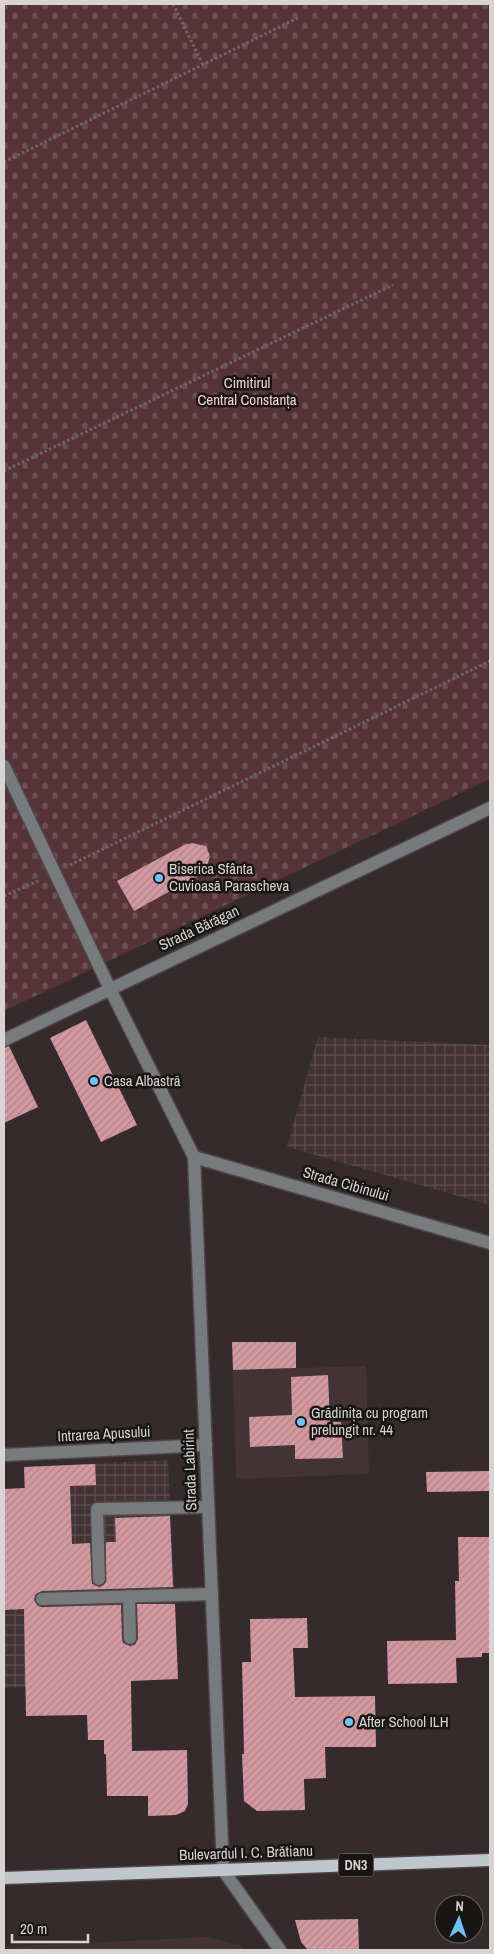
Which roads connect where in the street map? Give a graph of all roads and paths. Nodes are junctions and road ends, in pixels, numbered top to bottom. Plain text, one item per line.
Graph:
1 (173, 4) edge
2 (298, 18) dead end
3 (203, 65) junction
4 (4, 162) edge
5 (393, 285) dead end
6 (4, 471) edge
7 (490, 661) edge
8 (4, 766) edge
9 (490, 808) edge
10 (55, 873) junction
11 (4, 896) edge
12 (110, 989) junction
13 (4, 1040) edge
14 (194, 1157) junction
15 (490, 1243) edge
16 (206, 1445) junction
17 (4, 1455) edge
18 (208, 1507) junction
19 (99, 1579) dead end
20 (212, 1594) junction
21 (128, 1596) junction
22 (42, 1599) dead end
23 (130, 1638) dead end
24 (490, 1860) edge
25 (223, 1870) junction
26 (4, 1878) edge
27 (280, 1950) edge

1 - 3 path
2 - 3 path
3 - 4 path
5 - 6 path
7 - 10 path
8 - 10 street, Strada Labirint
9 - 12 street, Strada Bărăgan
10 - 11 path
10 - 12 street, Strada Labirint
12 - 13 street, Strada Bărăgan
12 - 14 street, Strada Labirint
14 - 15 street, Strada Cibinului
14 - 16 street, Strada Labirint
16 - 17 street, Intrarea Apusului
16 - 18 street, Strada Labirint
18 - 19 street
18 - 20 street, Strada Labirint
20 - 21 street
20 - 25 street, Strada Labirint
21 - 22 street
21 - 23 street
24 - 25 main road, Bulevardul I. C. Brătianu / DN3
25 - 26 main road, Bulevardul I. C. Brătianu / DN3
25 - 27 street

